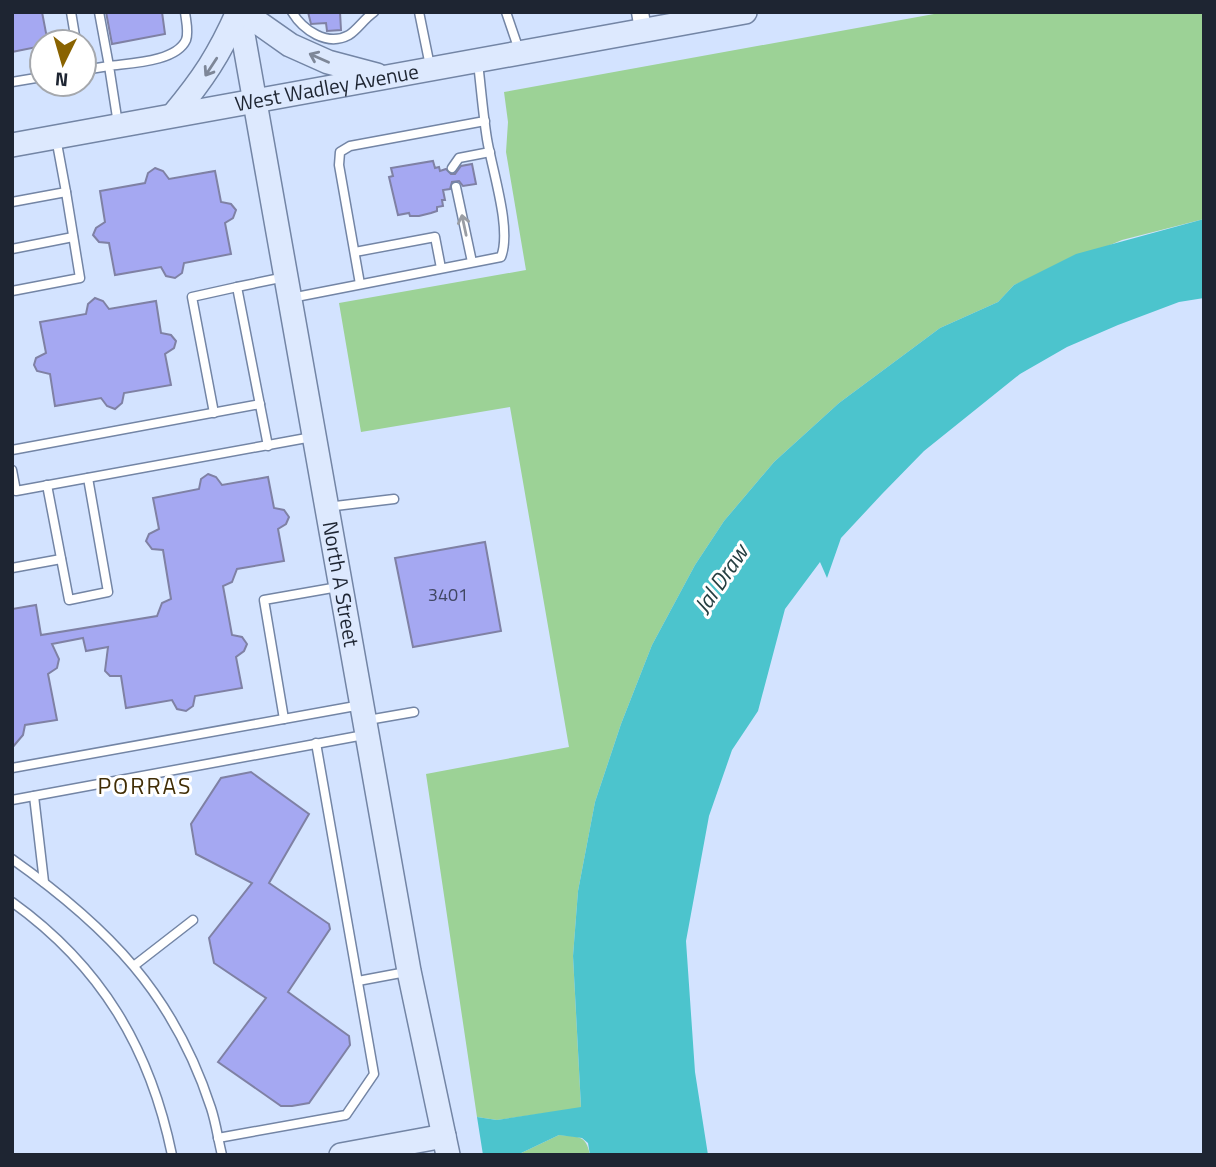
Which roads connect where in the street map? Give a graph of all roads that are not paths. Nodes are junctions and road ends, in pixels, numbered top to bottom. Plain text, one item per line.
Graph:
1 (99, 12) edge
2 (185, 12) edge
3 (240, 12) edge
4 (292, 12) edge
5 (374, 12) edge
6 (430, 12) edge
7 (506, 12) edge
8 (745, 12) edge
9 (419, 13) edge
10 (641, 21) edge
11 (520, 52) junction
12 (478, 60) junction
13 (108, 66) junction
14 (98, 68) edge
15 (431, 68) junction
16 (384, 77) junction
17 (255, 100) junction
18 (173, 115) junction
19 (485, 121) junction
20 (118, 125) junction
21 (56, 137) junction
22 (12, 144) edge
23 (490, 152) junction
24 (452, 168) dead end
25 (456, 187) dead end
26 (66, 192) junction
27 (12, 202) edge
28 (73, 237) junction
29 (12, 248) edge
30 (355, 252) junction
31 (472, 262) junction
32 (441, 268) junction
33 (360, 284) junction
34 (237, 287) junction
35 (288, 287) junction
36 (12, 291) edge
37 (260, 404) junction
38 (214, 413) junction
39 (314, 437) junction
40 (268, 446) junction
41 (12, 450) edge
42 (12, 470) edge
43 (88, 478) junction
44 (47, 485) junction
45 (14, 491) edge
46 (394, 499) dead end
47 (327, 507) junction
48 (61, 559) junction
49 (12, 568) edge
50 (341, 587) junction
51 (414, 712) dead end
52 (284, 719) junction
53 (365, 720) junction
54 (316, 743) junction
55 (12, 768) edge
56 (34, 796) junction
57 (12, 800) edge
58 (12, 859) edge
59 (44, 882) junction
60 (12, 902) edge
61 (193, 920) dead end
62 (135, 965) junction
63 (409, 971) junction
64 (358, 981) junction
65 (218, 1138) junction
66 (446, 1146) edge
67 (172, 1155) edge
68 (222, 1155) edge
69 (341, 1155) edge

1 - 13 lane
2 - 13 lane
16 -> 3 main road
3 - 17 main road, North A Street
3 -> 18 main road
4 - 5 lane
6 - 9 lane
7 - 11 lane
8 - 10 main road, West Wadley Avenue
9 - 15 lane
10 - 11 main road, West Wadley Avenue
11 - 12 main road, West Wadley Avenue
12 - 15 main road, West Wadley Avenue
12 - 19 lane
13 - 14 lane
13 - 20 lane
15 - 16 main road, West Wadley Avenue
16 - 17 main road, West Wadley Avenue
17 - 18 main road, West Wadley Avenue
17 - 35 main road, North A Street
18 - 20 main road, West Wadley Avenue
19 - 23 lane
19 - 30 lane
20 - 21 main road, West Wadley Avenue
21 - 22 main road, West Wadley Avenue
21 - 26 lane
23 - 24 lane
23 - 31 lane
31 -> 25 lane
26 - 27 lane
26 - 28 lane
28 - 29 lane
28 - 36 lane
30 - 32 lane
30 - 33 lane
31 - 32 lane
32 - 33 lane
33 - 35 lane
34 - 35 lane
34 - 37 lane
34 - 38 lane
35 - 39 main road, North A Street
37 - 38 lane
37 - 40 lane
38 - 41 lane
39 - 40 lane
39 - 47 main road, North A Street
40 - 43 lane
42 - 45 lane
43 - 44 lane
43 - 48 lane
44 - 45 lane
44 - 48 lane
46 - 47 lane
47 - 50 main road, North A Street
48 - 49 lane
50 - 52 lane
50 - 53 main road, North A Street
51 - 53 lane
52 - 53 lane
52 - 55 lane
53 - 54 lane
53 - 63 main road, North A Street
54 - 56 lane
54 - 64 lane
56 - 57 lane
56 - 59 lane
58 - 59 lane
59 - 62 lane
60 - 67 lane
61 - 62 lane
62 - 65 lane
63 - 64 lane
63 - 66 main road, North A Street
64 - 65 lane
65 - 68 lane
66 - 69 main road

